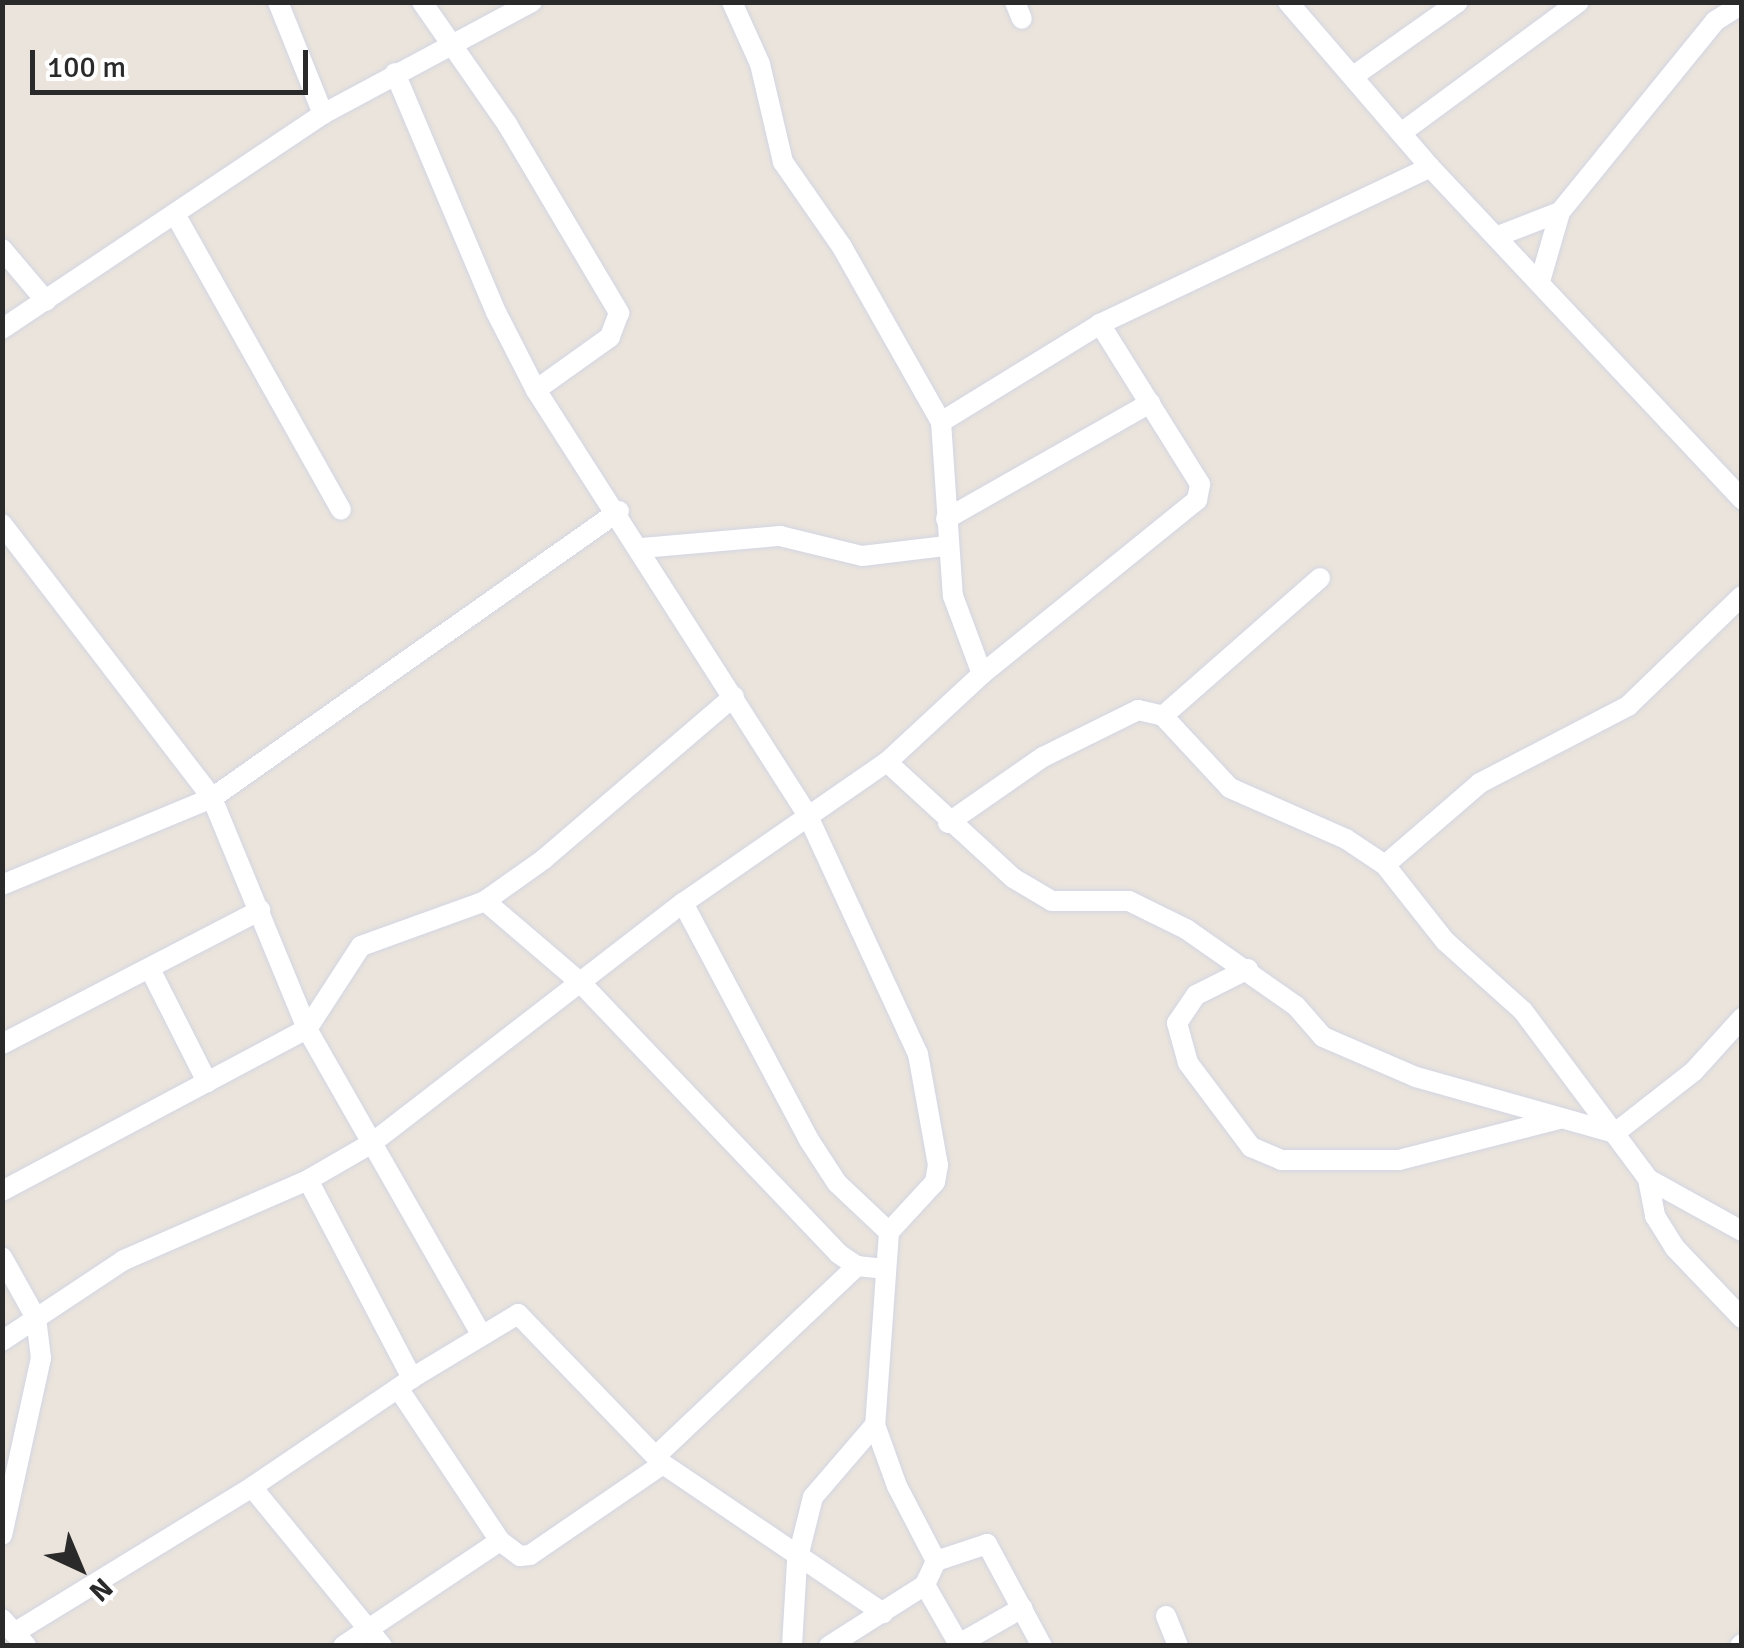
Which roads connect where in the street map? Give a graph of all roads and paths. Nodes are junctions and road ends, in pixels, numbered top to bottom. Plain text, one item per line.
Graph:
1 (278, 2) edge
2 (422, 2) edge
3 (532, 2) edge
4 (732, 2) edge
5 (1288, 2) edge
6 (1458, 2) edge
7 (1579, 2) edge
8 (1742, 4) edge
9 (447, 47) junction
10 (394, 73) junction
11 (1355, 75) junction
12 (323, 114) junction
13 (1401, 133) junction
14 (1430, 167) junction
15 (1560, 212) junction
16 (175, 214) junction
17 (1498, 236) junction
18 (2, 248) edge
19 (1541, 278) junction
20 (46, 300) junction
21 (1100, 324) junction
22 (2, 329) edge
23 (536, 390) junction
24 (1150, 403) junction
25 (941, 422) junction
26 (1742, 499) edge
27 (342, 510) dead end
28 (618, 512) junction
29 (946, 518) junction
30 (2, 524) edge
31 (946, 546) junction
32 (642, 548) junction
33 (1320, 578) dead end
34 (1742, 596) edge
35 (982, 674) junction
36 (734, 696) junction
37 (1163, 716) junction
38 (887, 762) junction
39 (212, 798) junction
40 (807, 814) junction
41 (948, 823) junction
42 (1386, 866) junction
43 (2, 885) edge
44 (485, 901) junction
45 (683, 903) junction
46 (260, 910) junction
47 (150, 969) junction
48 (1248, 969) junction
49 (580, 983) junction
50 (1742, 1018) edge
51 (307, 1030) junction
52 (2, 1044) edge
53 (207, 1082) junction
54 (1561, 1118) junction
55 (1615, 1133) junction
56 (372, 1143) junction
57 (1648, 1179) junction
58 (308, 1180) junction
59 (2, 1190) edge
60 (889, 1232) junction
61 (1742, 1232) edge
62 (2, 1257) edge
63 (857, 1266) junction
64 (884, 1269) junction
65 (36, 1318) junction
66 (1742, 1318) edge
67 (480, 1332) junction
68 (2, 1341) edge
69 (405, 1383) junction
70 (875, 1425) junction
71 (659, 1460) junction
72 (252, 1487) junction
73 (2, 1535) edge
74 (500, 1541) junction
75 (797, 1561) junction
76 (936, 1561) junction
77 (924, 1585) junction
78 (1022, 1608) junction
79 (882, 1613) junction
80 (1166, 1616) dead end
81 (14, 1632) edge
82 (377, 1636) edge
83 (959, 1644) edge
84 (343, 1646) edge
85 (792, 1646) edge
86 (829, 1646) edge
87 (1042, 1646) edge
88 (1178, 1646) edge

1 - 12 street
2 - 9 street
3 - 9 street
4 - 25 street
5 - 11 street
6 - 11 street
7 - 13 street
8 - 15 street
9 - 10 street
9 - 23 street
10 - 12 street
10 - 23 street
11 - 13 street
12 - 16 street
13 - 14 street
14 - 17 street
14 - 21 street
15 - 17 street
15 - 19 street
16 - 20 street
16 - 27 street
17 - 19 street
18 - 20 street
19 - 26 street
20 - 22 street
21 - 24 street
21 - 25 street
23 - 28 street
24 - 29 street
24 - 35 street
25 - 29 street
28 - 32 street
28 - 39 street
29 - 31 street
30 - 39 street
31 - 32 street
31 - 35 street
32 - 36 street
33 - 37 street
34 - 42 street
35 - 38 street
36 - 40 street
36 - 44 street
37 - 41 street
37 - 42 street
38 - 40 street
38 - 41 street
39 - 43 street
39 - 46 street
40 - 45 street
40 - 60 street
41 - 48 street
42 - 55 street
44 - 49 street
44 - 51 street
45 - 49 street
45 - 60 street
46 - 47 street
46 - 51 street
47 - 52 street
47 - 53 street
48 - 54 street
48 - 54 street
49 - 56 street
49 - 63 street
50 - 55 street
51 - 53 street
51 - 56 street
53 - 59 street
54 - 55 street
55 - 57 street
56 - 58 street
56 - 67 street
57 - 61 street
57 - 66 street
58 - 65 street
58 - 69 street
60 - 64 street
62 - 65 street
63 - 64 street
63 - 71 street
64 - 70 street
65 - 68 street
65 - 73 street
67 - 69 street
67 - 71 street
69 - 72 street
69 - 74 street
70 - 75 street
70 - 76 street
71 - 74 street
71 - 75 street
72 - 81 street
72 - 82 street
74 - 82 street
75 - 79 street
75 - 85 street
76 - 77 street
76 - 78 street
77 - 79 street
77 - 83 street
78 - 83 street
78 - 87 street
79 - 86 street
80 - 88 street
82 - 84 street

